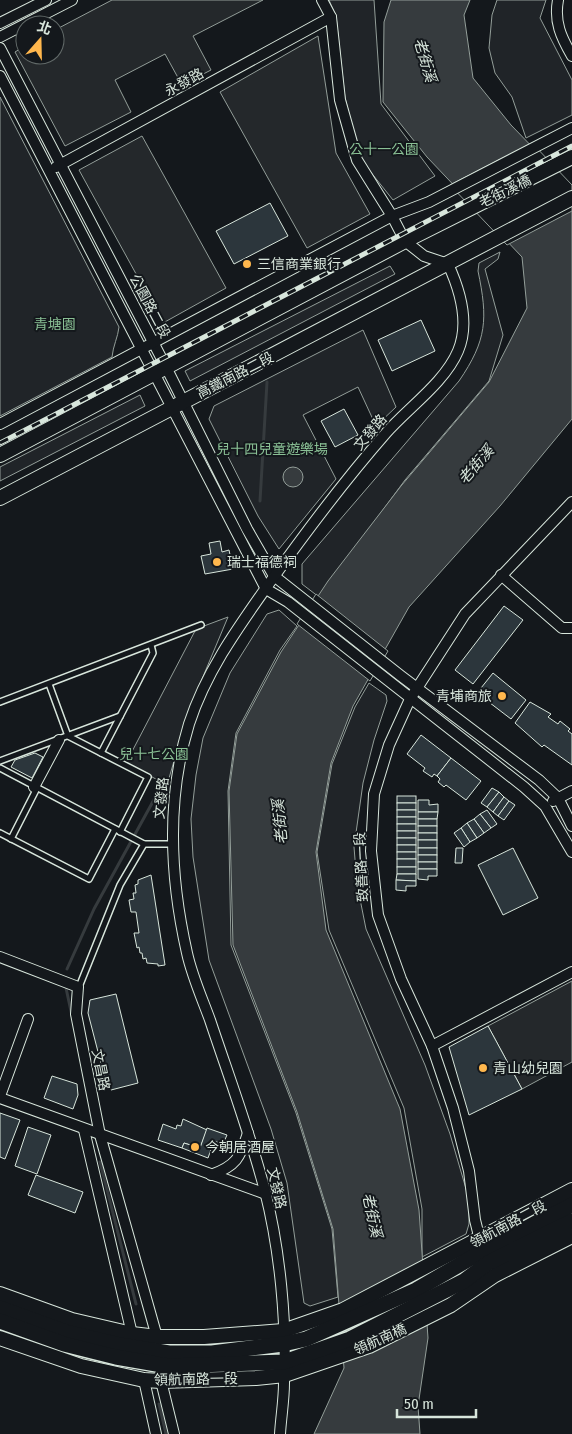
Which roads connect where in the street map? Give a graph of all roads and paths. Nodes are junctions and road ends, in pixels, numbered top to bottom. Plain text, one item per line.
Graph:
1 (46, 0) edge
2 (72, 0) edge
3 (322, 0) edge
4 (558, 0) edge
5 (331, 16) junction
6 (0, 23) edge
7 (0, 38) edge
8 (0, 48) edge
9 (572, 56) edge
10 (0, 76) edge
11 (572, 128) edge
12 (570, 158) edge
13 (60, 165) junction
14 (49, 169) junction
15 (572, 198) edge
16 (392, 216) junction
17 (405, 241) junction
18 (448, 264) junction
19 (153, 342) junction
20 (142, 348) junction
21 (160, 370) junction
22 (178, 404) junction
23 (0, 424) edge
24 (0, 455) edge
25 (0, 498) edge
26 (572, 502) edge
27 (501, 575) junction
28 (274, 576) junction
29 (266, 589) junction
30 (201, 625) dead end
31 (572, 628) edge
32 (151, 645) junction
33 (49, 684) junction
34 (417, 687) junction
35 (410, 699) junction
36 (0, 702) edge
37 (120, 716) junction
38 (64, 738) junction
39 (101, 752) junction
40 (0, 761) edge
41 (0, 768) edge
42 (36, 788) junction
43 (572, 791) edge
44 (558, 798) junction
45 (545, 806) junction
46 (572, 826) edge
47 (118, 830) junction
48 (0, 832) edge
49 (11, 839) junction
50 (144, 844) junction
51 (172, 844) junction
52 (572, 852) edge
53 (0, 957) edge
54 (572, 972) edge
55 (78, 987) junction
56 (28, 1019) dead end
57 (432, 1046) junction
58 (0, 1097) edge
59 (84, 1130) junction
60 (248, 1132) junction
61 (100, 1135) junction
62 (211, 1174) junction
63 (572, 1190) edge
64 (266, 1194) junction
65 (572, 1205) edge
66 (572, 1221) edge
67 (572, 1236) edge
68 (486, 1257) junction
69 (445, 1266) junction
70 (449, 1289) joint
71 (0, 1294) edge
72 (451, 1304) joint
73 (0, 1308) edge
74 (0, 1321) edge
75 (132, 1334) junction
76 (157, 1337) junction
77 (283, 1337) junction
78 (0, 1338) edge
79 (307, 1354) junction
80 (284, 1368) junction
81 (144, 1380) junction
82 (161, 1381) junction
83 (156, 1434) edge
84 (174, 1434) edge
85 (280, 1434) edge

1 - 6 street
2 - 7 street
3 - 5 street
4 - 9 street
5 - 13 street, 永發路
5 - 16 street
8 - 13 street, 公園路二段
10 - 14 street, 公園路二段
11 - 16 street, 老街溪橋
12 - 17 street, 老街溪橋
13 - 14 street, 永發路
13 - 19 street, 公園路二段
14 - 20 street, 公園路二段
15 - 18 street, 高鐵南路二段
16 - 17 street
16 - 19 street
17 - 18 street
17 - 21 street
18 - 22 street, 高鐵南路二段
18 - 28 street, 文發路
19 - 20 street
19 - 21 street, 公園路二段
20 - 21 street, 公園路二段
20 - 23 street
21 - 22 street, 公園路二段
21 - 24 street
22 - 25 street, 高鐵南路二段
22 - 28 street, 公園路二段
22 - 29 street, 公園路二段
26 - 27 street, 致善路一段
27 - 31 street
27 - 34 street, 致善路一段
28 - 29 street, 文發路
28 - 34 street
29 - 35 street
29 - 51 street, 文發路
30 - 32 lane
32 - 33 lane
32 - 37 lane
33 - 36 lane
33 - 38 lane
34 - 35 street, 致善路一段
34 - 44 street
35 - 45 street
35 - 57 street, 致善路一段
37 - 38 lane
37 - 39 lane
38 - 39 lane
38 - 40 lane
38 - 42 street
39 - 47 lane
41 - 42 lane
42 - 47 lane
42 - 49 lane
43 - 44 street
44 - 45 street
44 - 46 street
45 - 52 street
47 - 49 lane
47 - 50 lane
48 - 49 lane
50 - 51 lane
50 - 55 lane, 文昌路
51 - 60 street, 文發路
53 - 55 street
54 - 57 street
55 - 61 street, 文昌路
56 - 58 street
57 - 68 street, 致善路一段
58 - 59 street
59 - 61 street
59 - 75 street
60 - 62 street
60 - 64 street, 文發路
61 - 62 street
61 - 76 street, 文昌路
62 - 64 street
63 - 68 street, 領航南路二段
64 - 77 street, 文發路
65 - 68 main road, 領航南路二段
66 - 68 main road, 領航南路二段
67 - 68 street, 領航南路二段
68 - 69 main road, 領航南路二段
68 - 70 main road, 領航南路二段
68 - 72 street, 領航南路二段
69 - 77 street, 領航南路一段
69 - 79 main road
70 - 79 main road, 領航南橋
71 - 75 street, 領航南路一段
72 - 79 street, 領航南橋
73 - 77 main road, 領航南路一段
74 - 80 main road, 領航南路一段
75 - 76 street, 領航南路一段
76 - 77 street, 領航南路一段
77 - 79 main road, 領航南路一段
77 - 80 street, 文發路
78 - 81 street, 領航南路一段
79 - 80 main road, 領航南路一段
80 - 82 street, 領航南路一段
80 - 85 street, 文發路
81 - 82 street, 領航南路一段
81 - 83 street
82 - 84 street

